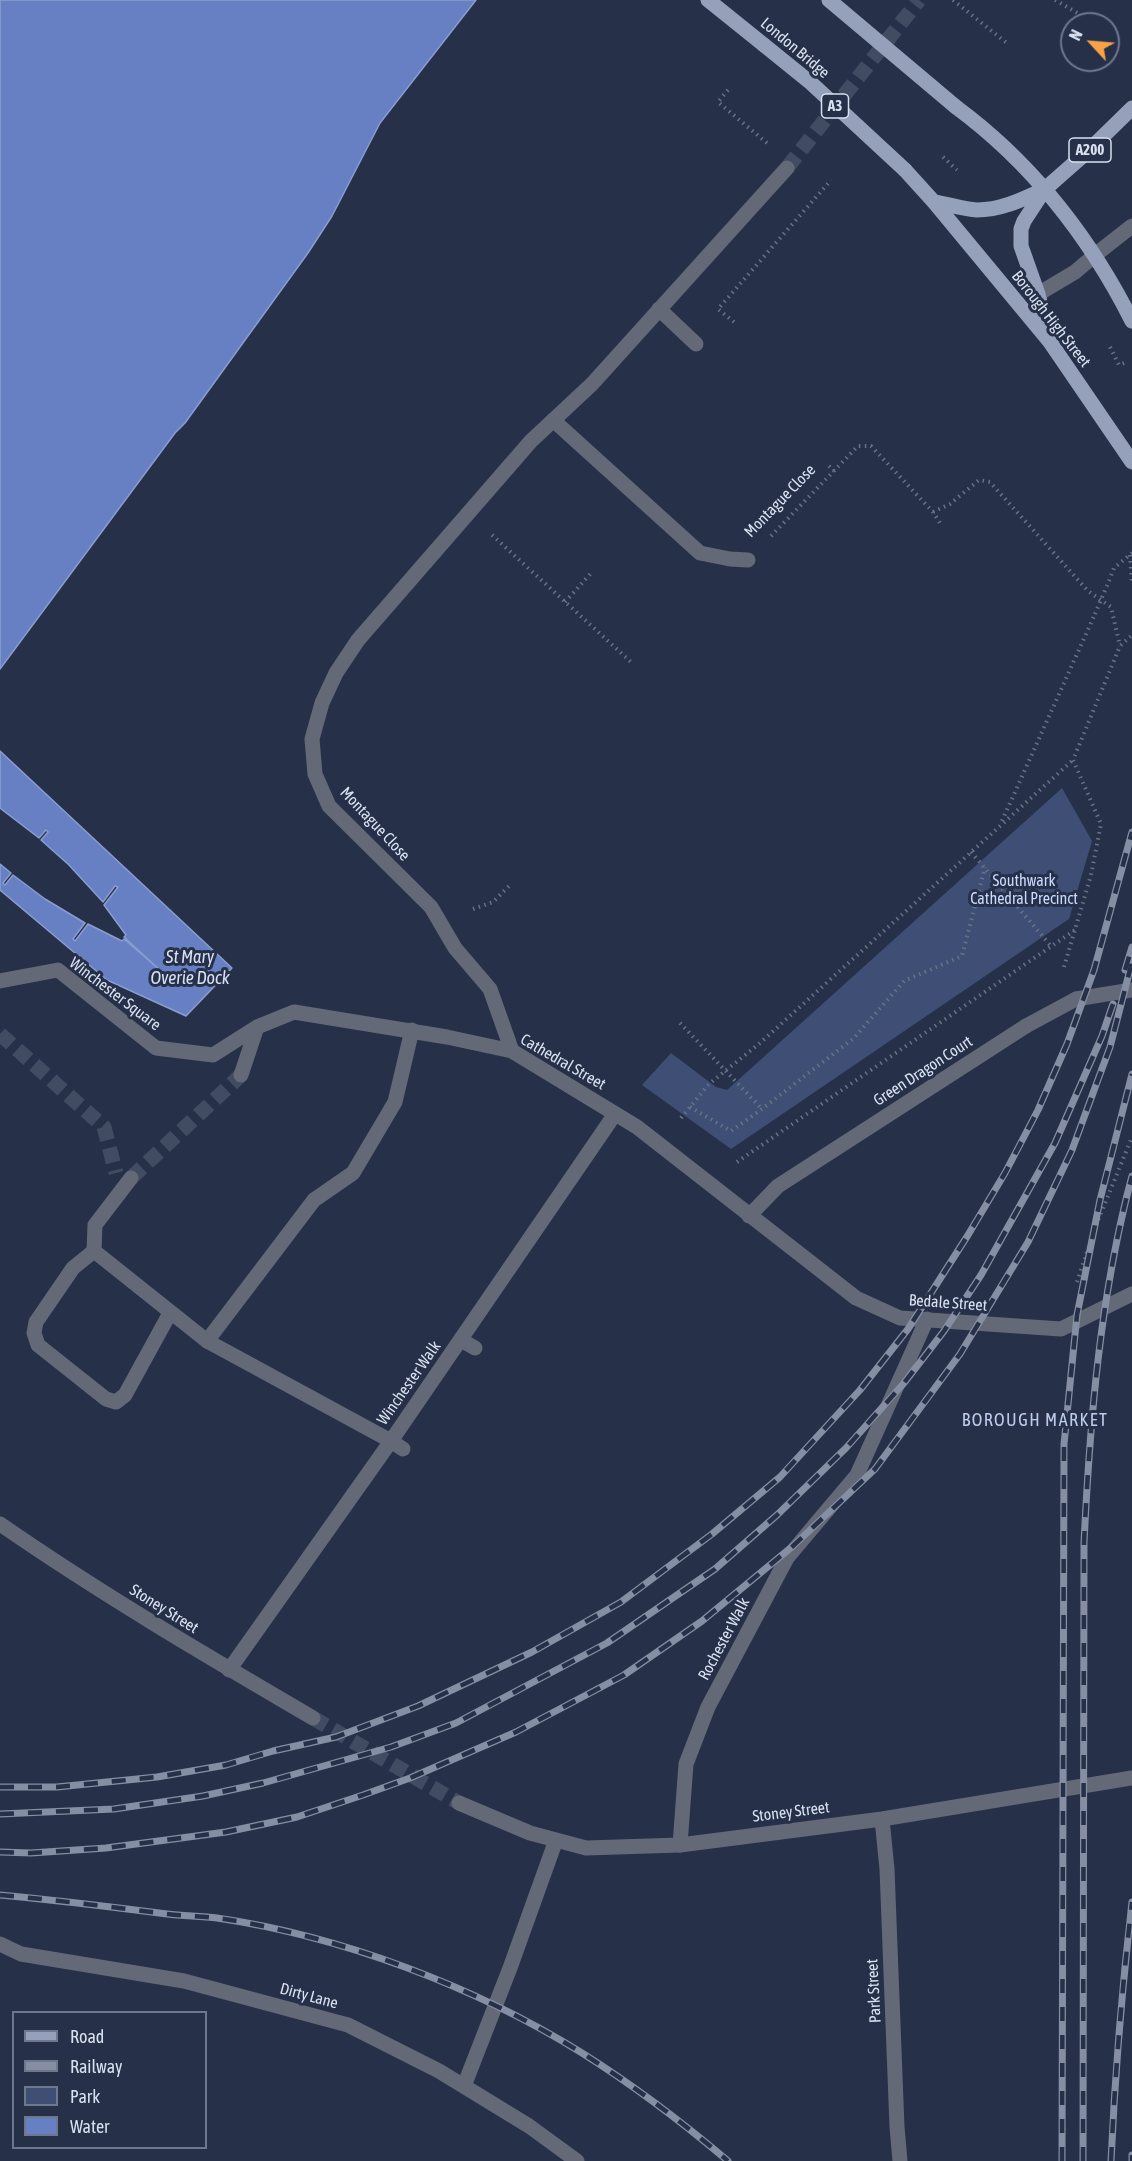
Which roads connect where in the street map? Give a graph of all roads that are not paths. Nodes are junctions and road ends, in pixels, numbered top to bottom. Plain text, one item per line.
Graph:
1 (708, 0) edge
2 (829, 0) edge
3 (1132, 108) edge
4 (787, 168) tunnel mouth
5 (1045, 189) junction
6 (934, 202) junction
7 (1132, 226) edge
8 (1095, 255) junction
9 (1038, 294) junction
10 (659, 309) junction
11 (1132, 321) edge
12 (1050, 342) junction
13 (696, 344) dead end
14 (553, 420) junction
15 (1132, 462) edge
16 (748, 560) road end
17 (0, 981) edge
18 (1132, 990) edge
19 (257, 1028) junction
20 (412, 1030) junction
21 (512, 1051) junction
22 (241, 1075) tunnel mouth
23 (615, 1114) junction
24 (124, 1178) tunnel mouth
25 (749, 1216) junction
26 (94, 1251) junction
27 (1132, 1294) edge
28 (170, 1313) junction
29 (927, 1319) junction
30 (460, 1340) junction
31 (207, 1341) junction
32 (475, 1348) dead end
33 (397, 1445) junction
34 (0, 1524) edge
35 (229, 1670) junction
36 (313, 1718) tunnel mouth
37 (1132, 1778) edge
38 (459, 1803) tunnel mouth
39 (882, 1819) junction
40 (556, 1840) junction
41 (680, 1845) junction
42 (0, 1944) edge
43 (464, 2086) junction
44 (578, 2161) edge
45 (900, 2161) edge

1 - 6 main road, London Bridge / A3, bridge
2 - 5 main road, bridge
3 - 5 main road, A200
4 - 10 street, Montague Close
5 - 6 main road, A200
5 - 8 main road
5 - 9 main road
6 - 12 main road, Borough High Street / A3
7 - 8 street, Borough High Street
8 - 9 street, Borough High Street
8 - 11 main road
9 - 12 main road
10 - 13 street
10 - 14 street, Montague Close
12 - 15 main road, Borough High Street / A3
14 - 16 street, Montague Close
14 - 21 street, Montague Close
17 - 19 street, Winchester Square
18 - 25 street, Green Dragon Court
19 - 20 street, Cathedral Street
19 - 22 street
20 - 21 street, Cathedral Street
20 - 31 street
21 - 23 street, Cathedral Street
23 - 25 street, Cathedral Street
23 - 30 street, Winchester Walk
24 - 26 street
25 - 29 street, Bedale Street
26 - 28 street
26 - 28 street
27 - 29 street, Bedale Street
28 - 31 street
29 - 41 street, Rochester Walk
30 - 32 street
30 - 33 street, Winchester Walk
31 - 33 street
33 - 35 street, Winchester Walk
34 - 35 street, Stoney Street
35 - 36 street, Stoney Street
37 - 39 street, Stoney Street
38 - 40 street, Stoney Street
39 - 41 street, Stoney Street
39 - 45 street, Park Street
40 - 41 street, Stoney Street
40 - 43 street
42 - 43 street, Dirty Lane
43 - 44 street, Dirty Lane

